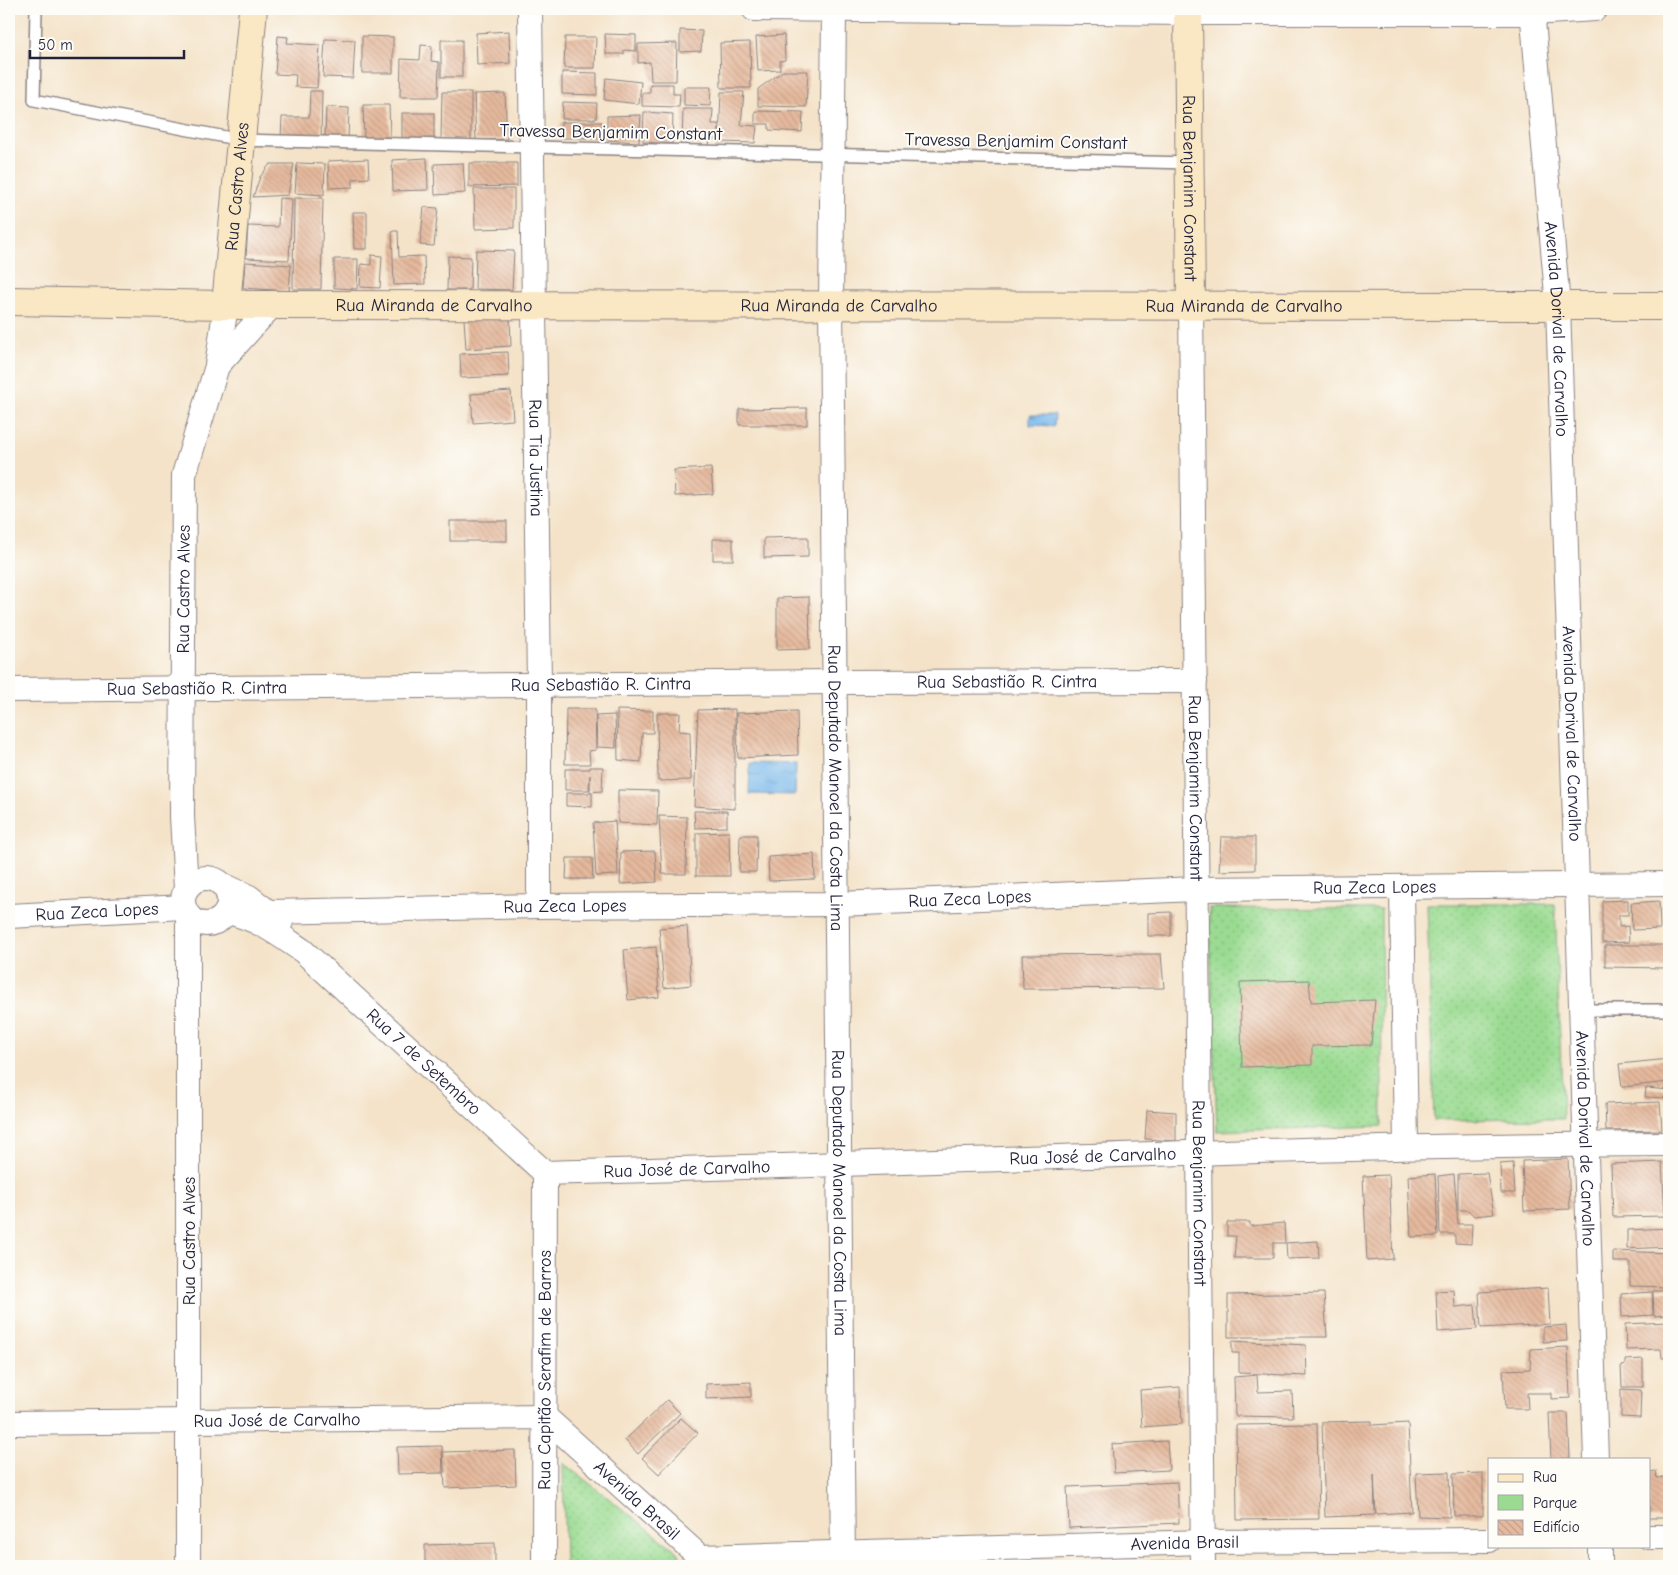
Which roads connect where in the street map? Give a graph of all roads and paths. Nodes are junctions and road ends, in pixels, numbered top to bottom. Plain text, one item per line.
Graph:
1 (36, 9) edge
2 (253, 9) edge
3 (530, 9) edge
4 (754, 9) edge
5 (834, 9) edge
6 (1595, 9) edge
7 (1189, 11) edge
8 (1532, 11) edge
9 (241, 140) junction
10 (532, 148) junction
11 (832, 155) junction
12 (1190, 163) junction
13 (9, 301) edge
14 (273, 304) junction
15 (536, 304) junction
16 (831, 304) junction
17 (1191, 304) junction
18 (226, 305) junction
19 (1558, 306) junction
20 (1669, 306) edge
21 (217, 366) junction
22 (1195, 681) junction
23 (834, 682) junction
24 (539, 684) junction
25 (182, 688) junction
26 (9, 690) edge
27 (182, 816) junction
28 (221, 883) junction
29 (1669, 884) edge
30 (1578, 885) junction
31 (1402, 888) junction
32 (1197, 890) junction
33 (186, 904) junction
34 (838, 904) junction
35 (538, 906) junction
36 (227, 912) junction
37 (270, 912) junction
38 (9, 916) edge
39 (303, 951) junction
40 (1581, 1010) junction
41 (1669, 1010) edge
42 (1669, 1144) edge
43 (1584, 1145) junction
44 (1406, 1146) junction
45 (1200, 1154) junction
46 (840, 1165) junction
47 (545, 1173) junction
48 (545, 1417) junction
49 (189, 1421) junction
50 (9, 1424) edge
51 (1596, 1458) edge
52 (1650, 1537) edge
53 (1669, 1537) edge
54 (1488, 1540) edge
55 (1203, 1542) junction
56 (1600, 1548) edge
57 (842, 1560) edge
58 (694, 1562) edge
59 (188, 1566) edge
60 (544, 1566) edge
61 (1203, 1566) edge
62 (1600, 1566) edge

1 - 9 lane, Travessa Benjamim Constant
2 - 9 main road, Rua Castro Alves
3 - 10 street, Rua Tia Justina
4 - 5 street
5 - 7 street
5 - 11 street, Rua Deputado Manoel da Costa Lima
6 - 8 street
7 - 8 street
7 - 12 main road, Rua Benjamim Constant
8 - 19 street, Avenida Dorival de Carvalho
9 - 10 lane, Travessa Benjamim Constant
9 - 18 main road, Rua Castro Alves
10 - 11 lane, Travessa Benjamim Constant
10 - 15 street, Rua Tia Justina
11 - 12 lane, Travessa Benjamim Constant
11 - 16 street, Rua Deputado Manoel da Costa Lima
12 - 17 main road, Rua Benjamim Constant
13 - 18 main road, Rua Miranda de Carvalho
14 - 15 main road, Rua Miranda de Carvalho
14 - 18 main road, Rua Miranda de Carvalho
14 - 21 street, Rua Castro Alves
15 - 16 main road, Rua Miranda de Carvalho
15 - 24 street, Rua Tia Justina
16 - 17 main road, Rua Miranda de Carvalho
16 - 23 street, Rua Deputado Manoel da Costa Lima
17 - 19 main road, Rua Miranda de Carvalho
17 - 22 street, Rua Benjamim Constant
18 - 21 street, Rua Castro Alves
19 - 20 main road, Rua Miranda de Carvalho
19 - 30 street, Avenida Dorival de Carvalho
21 - 25 street, Rua Castro Alves
22 - 23 street, Rua Sebastião R. Cintra
22 - 32 street, Rua Benjamim Constant
23 - 24 street, Rua Sebastião R. Cintra
23 - 34 street, Rua Deputado Manoel da Costa Lima
24 - 25 street, Rua Sebastião R. Cintra
24 - 35 street, Rua Tia Justina
25 - 26 street, Rua Sebastião R. Cintra
25 - 27 street, Rua Castro Alves
27 - 28 street, Rua Castro Alves
27 - 33 street, Rua Castro Alves
28 - 33 street
28 - 36 street
28 - 37 street, Rua 7 de Setembro
29 - 30 street, Rua Zeca Lopes
30 - 31 street, Rua Zeca Lopes
30 - 40 street, Avenida Dorival de Carvalho
31 - 32 street, Rua Zeca Lopes
31 - 44 street
32 - 34 street, Rua Zeca Lopes
32 - 45 street, Rua Benjamim Constant
33 - 36 street
33 - 38 street, Rua Zeca Lopes
33 - 49 street, Rua Castro Alves
34 - 35 street, Rua Zeca Lopes
34 - 46 street, Rua Deputado Manoel da Costa Lima
35 - 37 street, Rua Zeca Lopes
36 - 39 street, Rua 7 de Setembro
37 - 39 street, Rua 7 de Setembro
39 - 47 street, Rua 7 de Setembro
40 - 41 lane
40 - 43 street, Avenida Dorival de Carvalho
42 - 43 street, Rua José de Carvalho
43 - 44 street, Rua José de Carvalho
43 - 51 street, Avenida Dorival de Carvalho
44 - 45 street, Rua José de Carvalho
45 - 46 street, Rua José de Carvalho
45 - 55 street, Rua Benjamim Constant
46 - 47 street, Rua José de Carvalho
46 - 57 street, Rua Deputado Manoel da Costa Lima
47 - 48 street, Rua Capitão Serafim de Barros
48 - 49 street, Rua José de Carvalho
48 - 58 street, Avenida Brasil
48 - 60 street, Rua Capitão Serafim de Barros
49 - 50 street, Rua José de Carvalho
49 - 59 street, Rua Castro Alves
52 - 53 street
54 - 55 street, Avenida Brasil
55 - 57 street, Avenida Brasil
55 - 61 street, Rua Benjamim Constant
56 - 62 street
57 - 58 street, Avenida Brasil

